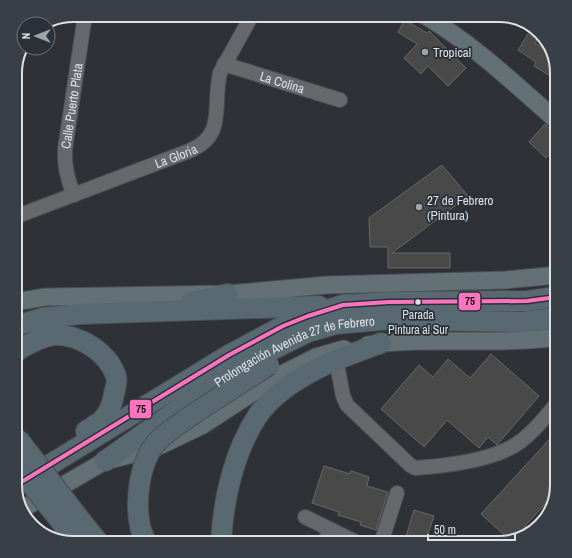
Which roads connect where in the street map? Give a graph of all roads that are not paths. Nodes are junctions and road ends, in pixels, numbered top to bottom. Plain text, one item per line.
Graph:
1 (84, 22) edge
2 (248, 22) edge
3 (434, 22) edge
4 (224, 64) junction
5 (340, 100) dead end
6 (550, 115) edge
7 (74, 195) junction
8 (22, 214) edge
9 (550, 276) edge
10 (228, 294) junction
11 (550, 298) edge
12 (22, 301) edge
13 (343, 305) junction
14 (142, 312) junction
15 (550, 319) edge
16 (451, 320) junction
17 (22, 324) edge
18 (550, 338) edge
19 (381, 343) junction
20 (22, 348) edge
21 (336, 359) junction
22 (550, 410) edge
23 (22, 444) edge
24 (105, 461) junction
25 (22, 471) edge
26 (22, 471) edge
27 (22, 482) edge
28 (397, 493) dead end
29 (27, 506) edge
30 (305, 517) dead end
31 (74, 525) junction
32 (330, 529) junction
33 (76, 536) edge
34 (89, 536) edge
35 (144, 536) edge
36 (221, 536) edge
37 (327, 536) edge
38 (344, 536) edge
39 (383, 536) edge

1 - 7 street, Calle Puerto Plata
2 - 4 street, La Gloria
3 - 6 main road
4 - 5 street, La Colina
4 - 7 street, La Gloria
7 - 8 street, La Gloria
9 - 10 main road
10 - 12 main road
10 - 14 highway
11 - 13 highway, Prolongación Avenida 27 de Febrero
13 - 14 highway
13 - 27 highway, Prolongación Avenida 27 de Febrero
14 - 17 highway
15 - 16 highway, Prolongación Avenida 27 de Febrero
16 - 24 highway, Prolongación Avenida 27 de Febrero
16 - 35 highway, bridge
18 - 19 main road, Prolongación Avenida 27 de Febrero
19 - 21 highway
19 - 24 main road, Prolongación Avenida 27 de Febrero
20 - 25 highway
21 - 22 street
21 - 36 highway
23 - 31 highway, bridge
24 - 29 main road, Prolongación Avenida 27 de Febrero
26 - 31 highway, bridge
28 - 39 street
30 - 32 street
31 - 33 highway
31 - 34 highway
32 - 37 street
32 - 38 street

